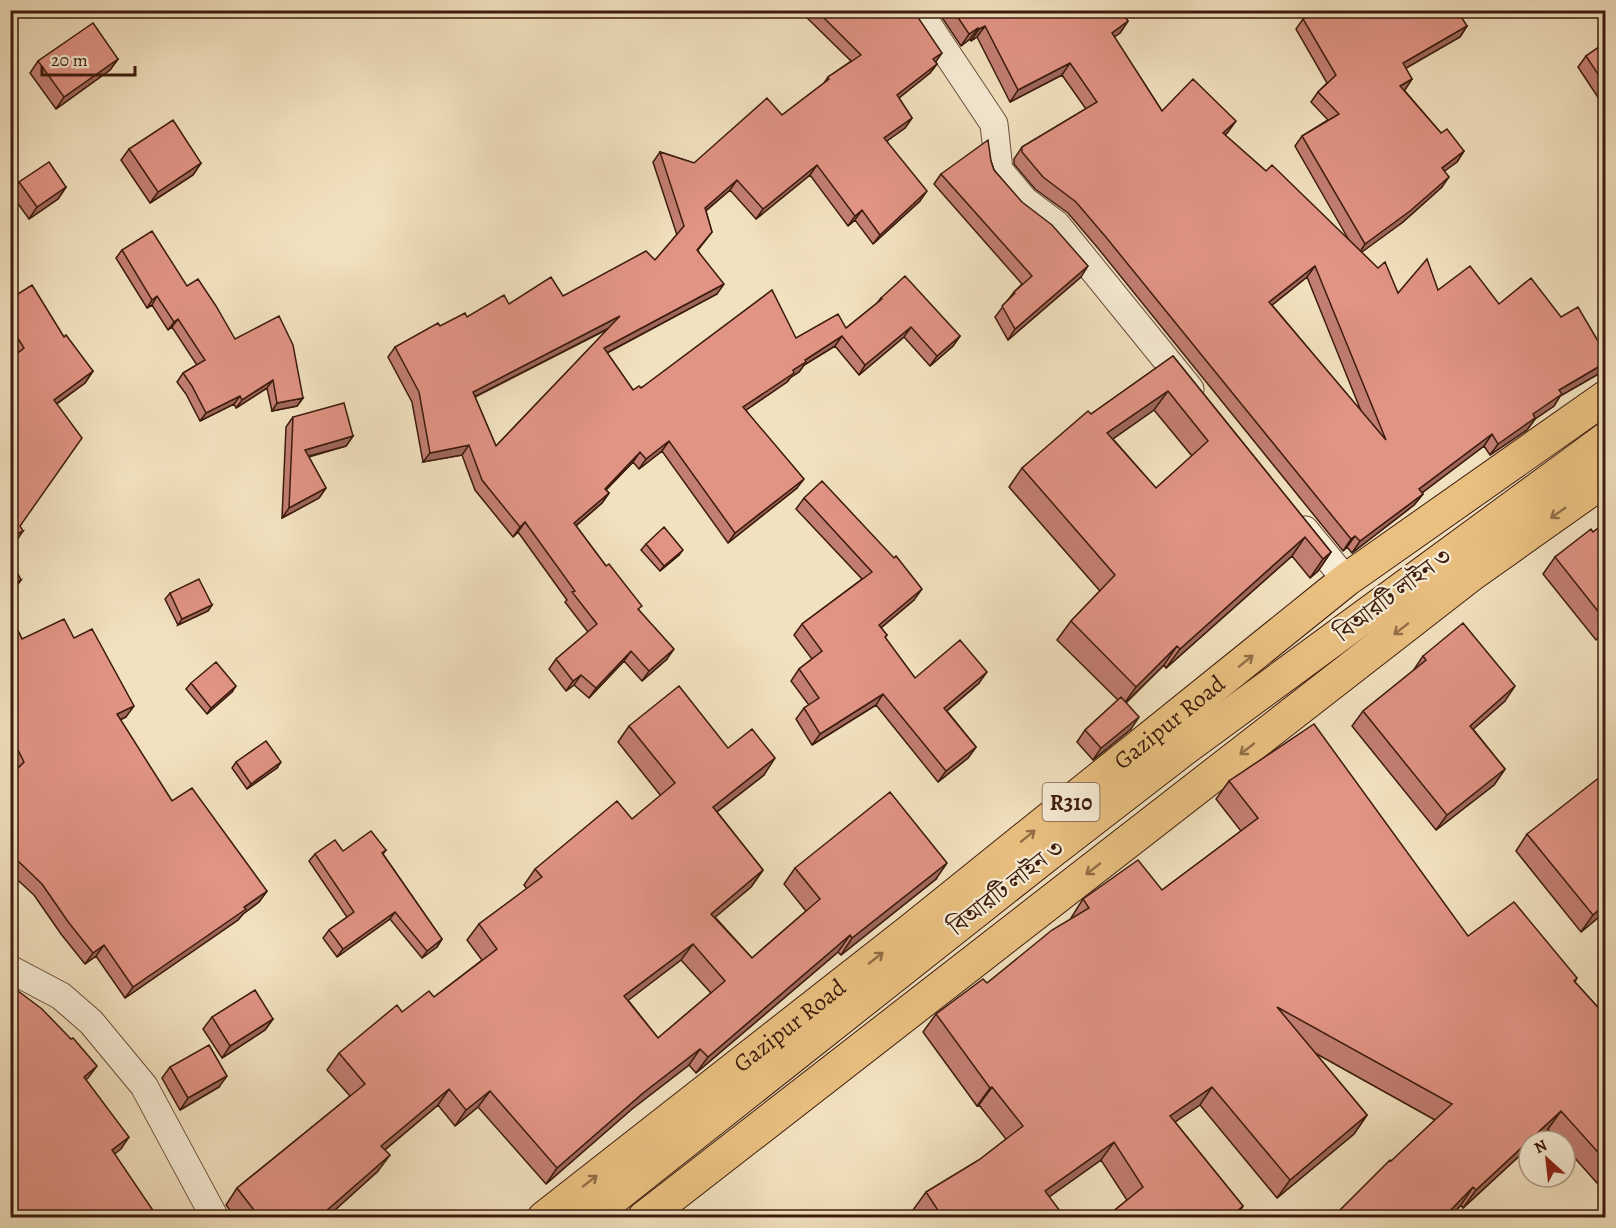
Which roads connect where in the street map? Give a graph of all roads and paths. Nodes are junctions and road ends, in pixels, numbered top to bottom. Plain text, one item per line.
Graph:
1 (918, 10) edge
2 (1605, 397) edge
3 (1203, 405) edge
4 (1605, 439) edge
5 (1605, 479) edge
6 (1286, 507) edge
7 (1346, 580) junction
8 (10, 969) edge
9 (215, 1218) edge
10 (544, 1218) edge
11 (588, 1218) edge
12 (644, 1218) edge

1 - 3 street
2 - 7 main road, Gazipur Road / R310
4 - 11 main road, বিআরটি লাইন ৩
5 -> 12 main road, R310
6 - 7 street
10 -> 7 main road, Gazipur Road / R310
8 - 9 street

